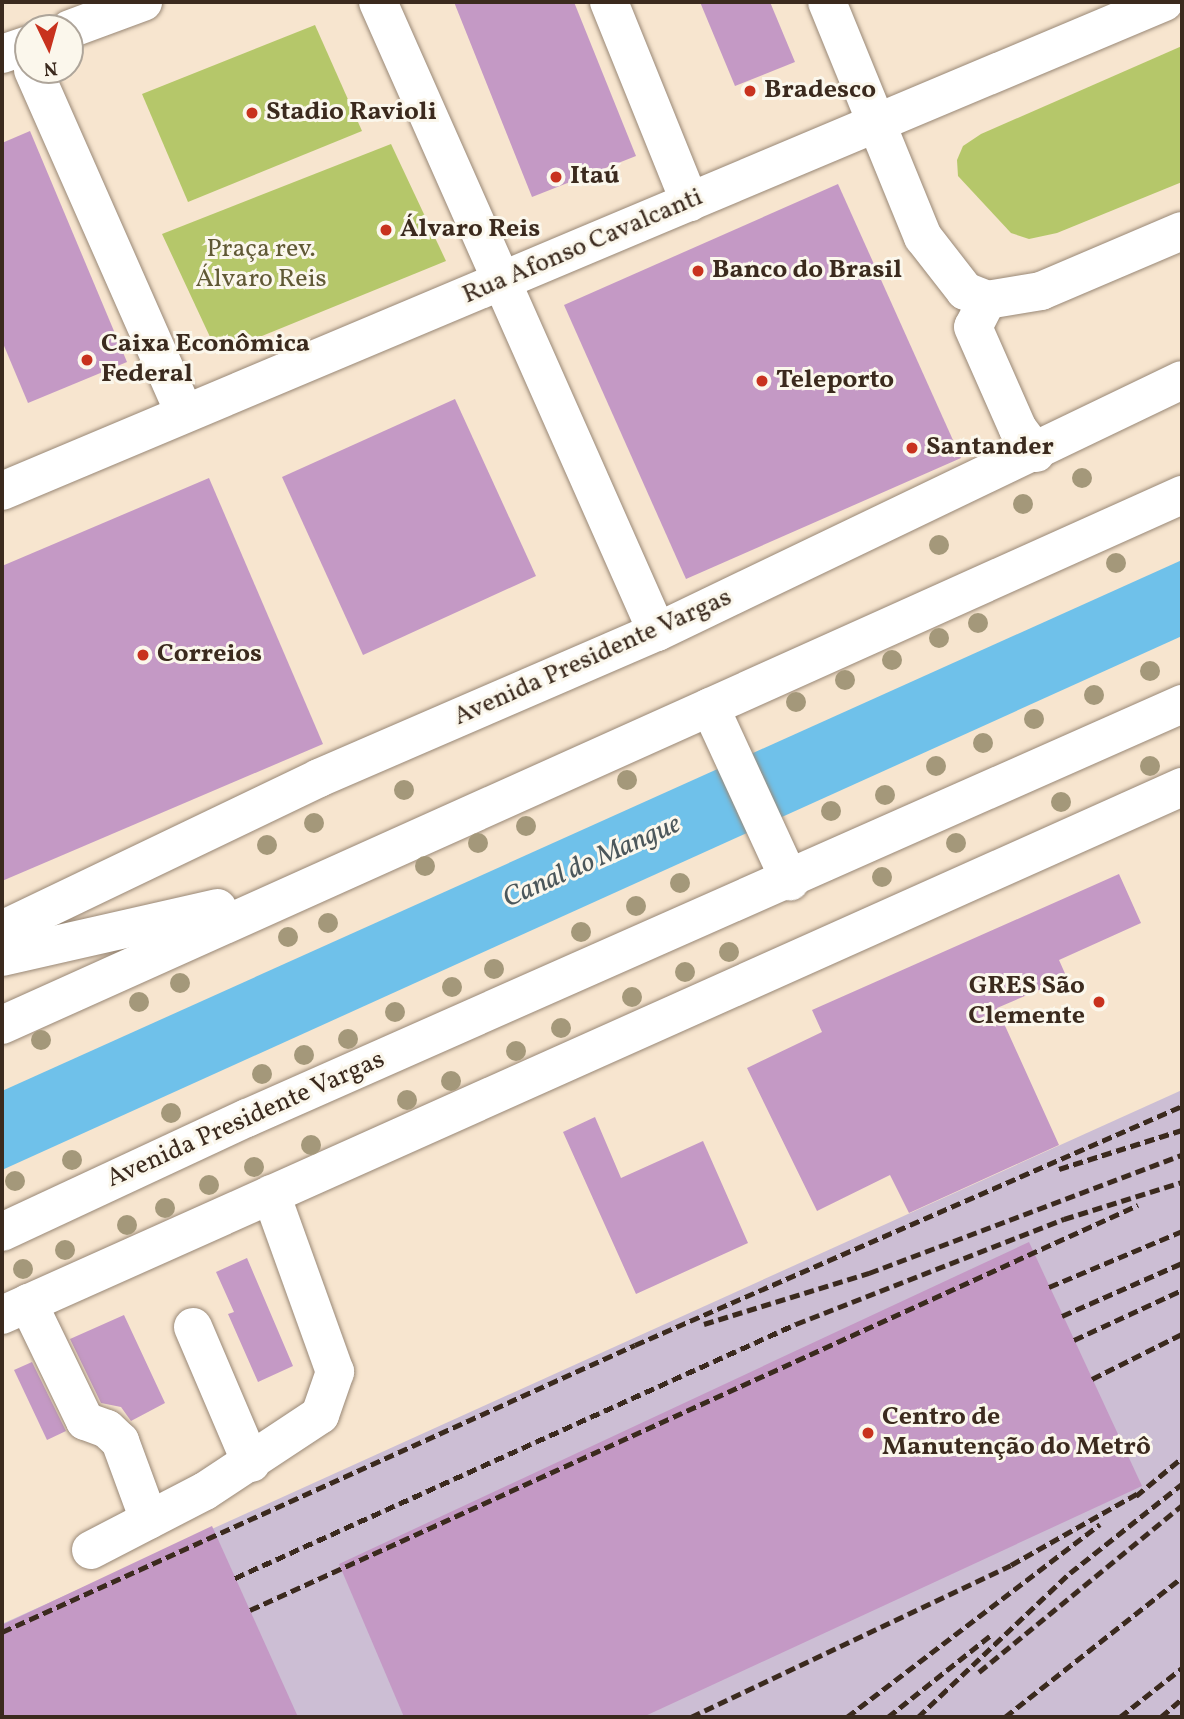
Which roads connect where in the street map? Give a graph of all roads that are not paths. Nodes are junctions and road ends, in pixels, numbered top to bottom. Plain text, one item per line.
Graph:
1 (143, 2) edge
2 (378, 2) edge
3 (608, 2) edge
4 (827, 2) edge
5 (1164, 2) edge
6 (84, 24) edge
7 (36, 84) edge
8 (878, 123) junction
9 (690, 202) junction
10 (1182, 231) edge
11 (502, 282) junction
12 (987, 300) junction
13 (1182, 380) edge
14 (184, 412) junction
15 (1036, 453) junction
16 (2, 491) edge
17 (1182, 495) edge
18 (657, 632) junction
19 (1182, 704) edge
20 (710, 707) junction
21 (1182, 787) edge
22 (790, 881) junction
23 (295, 891) junction
24 (2, 930) edge
25 (2, 957) edge
26 (2, 1025) edge
27 (271, 1194) junction
28 (2, 1232) edge
29 (15, 1309) edge
30 (193, 1327) dead end
31 (251, 1463) junction
32 (149, 1520) junction
33 (91, 1550) dead end

1 - 6 main road
2 - 11 main road
3 - 9 main road
4 - 8 main road
5 - 8 main road, Rua Afonso Cavalcanti
7 - 14 main road
8 - 9 main road, Rua Afonso Cavalcanti
8 - 12 main road
9 - 11 main road, Rua Afonso Cavalcanti
10 - 12 main road
11 - 14 main road, Rua Afonso Cavalcanti
11 - 18 main road
12 - 15 main road
13 - 15 main road, Avenida Presidente Vargas
14 - 16 main road, Rua Afonso Cavalcanti
15 - 18 main road, Avenida Presidente Vargas
17 - 20 main road
18 - 24 main road, Avenida Presidente Vargas
19 - 22 main road, Avenida Presidente Vargas
20 - 22 main road
20 - 23 main road
21 - 27 main road
22 - 28 main road, Avenida Presidente Vargas
23 - 25 main road
23 - 26 main road
27 - 29 main road
27 - 31 main road
29 - 32 main road
30 - 31 main road
31 - 32 main road
32 - 33 main road

